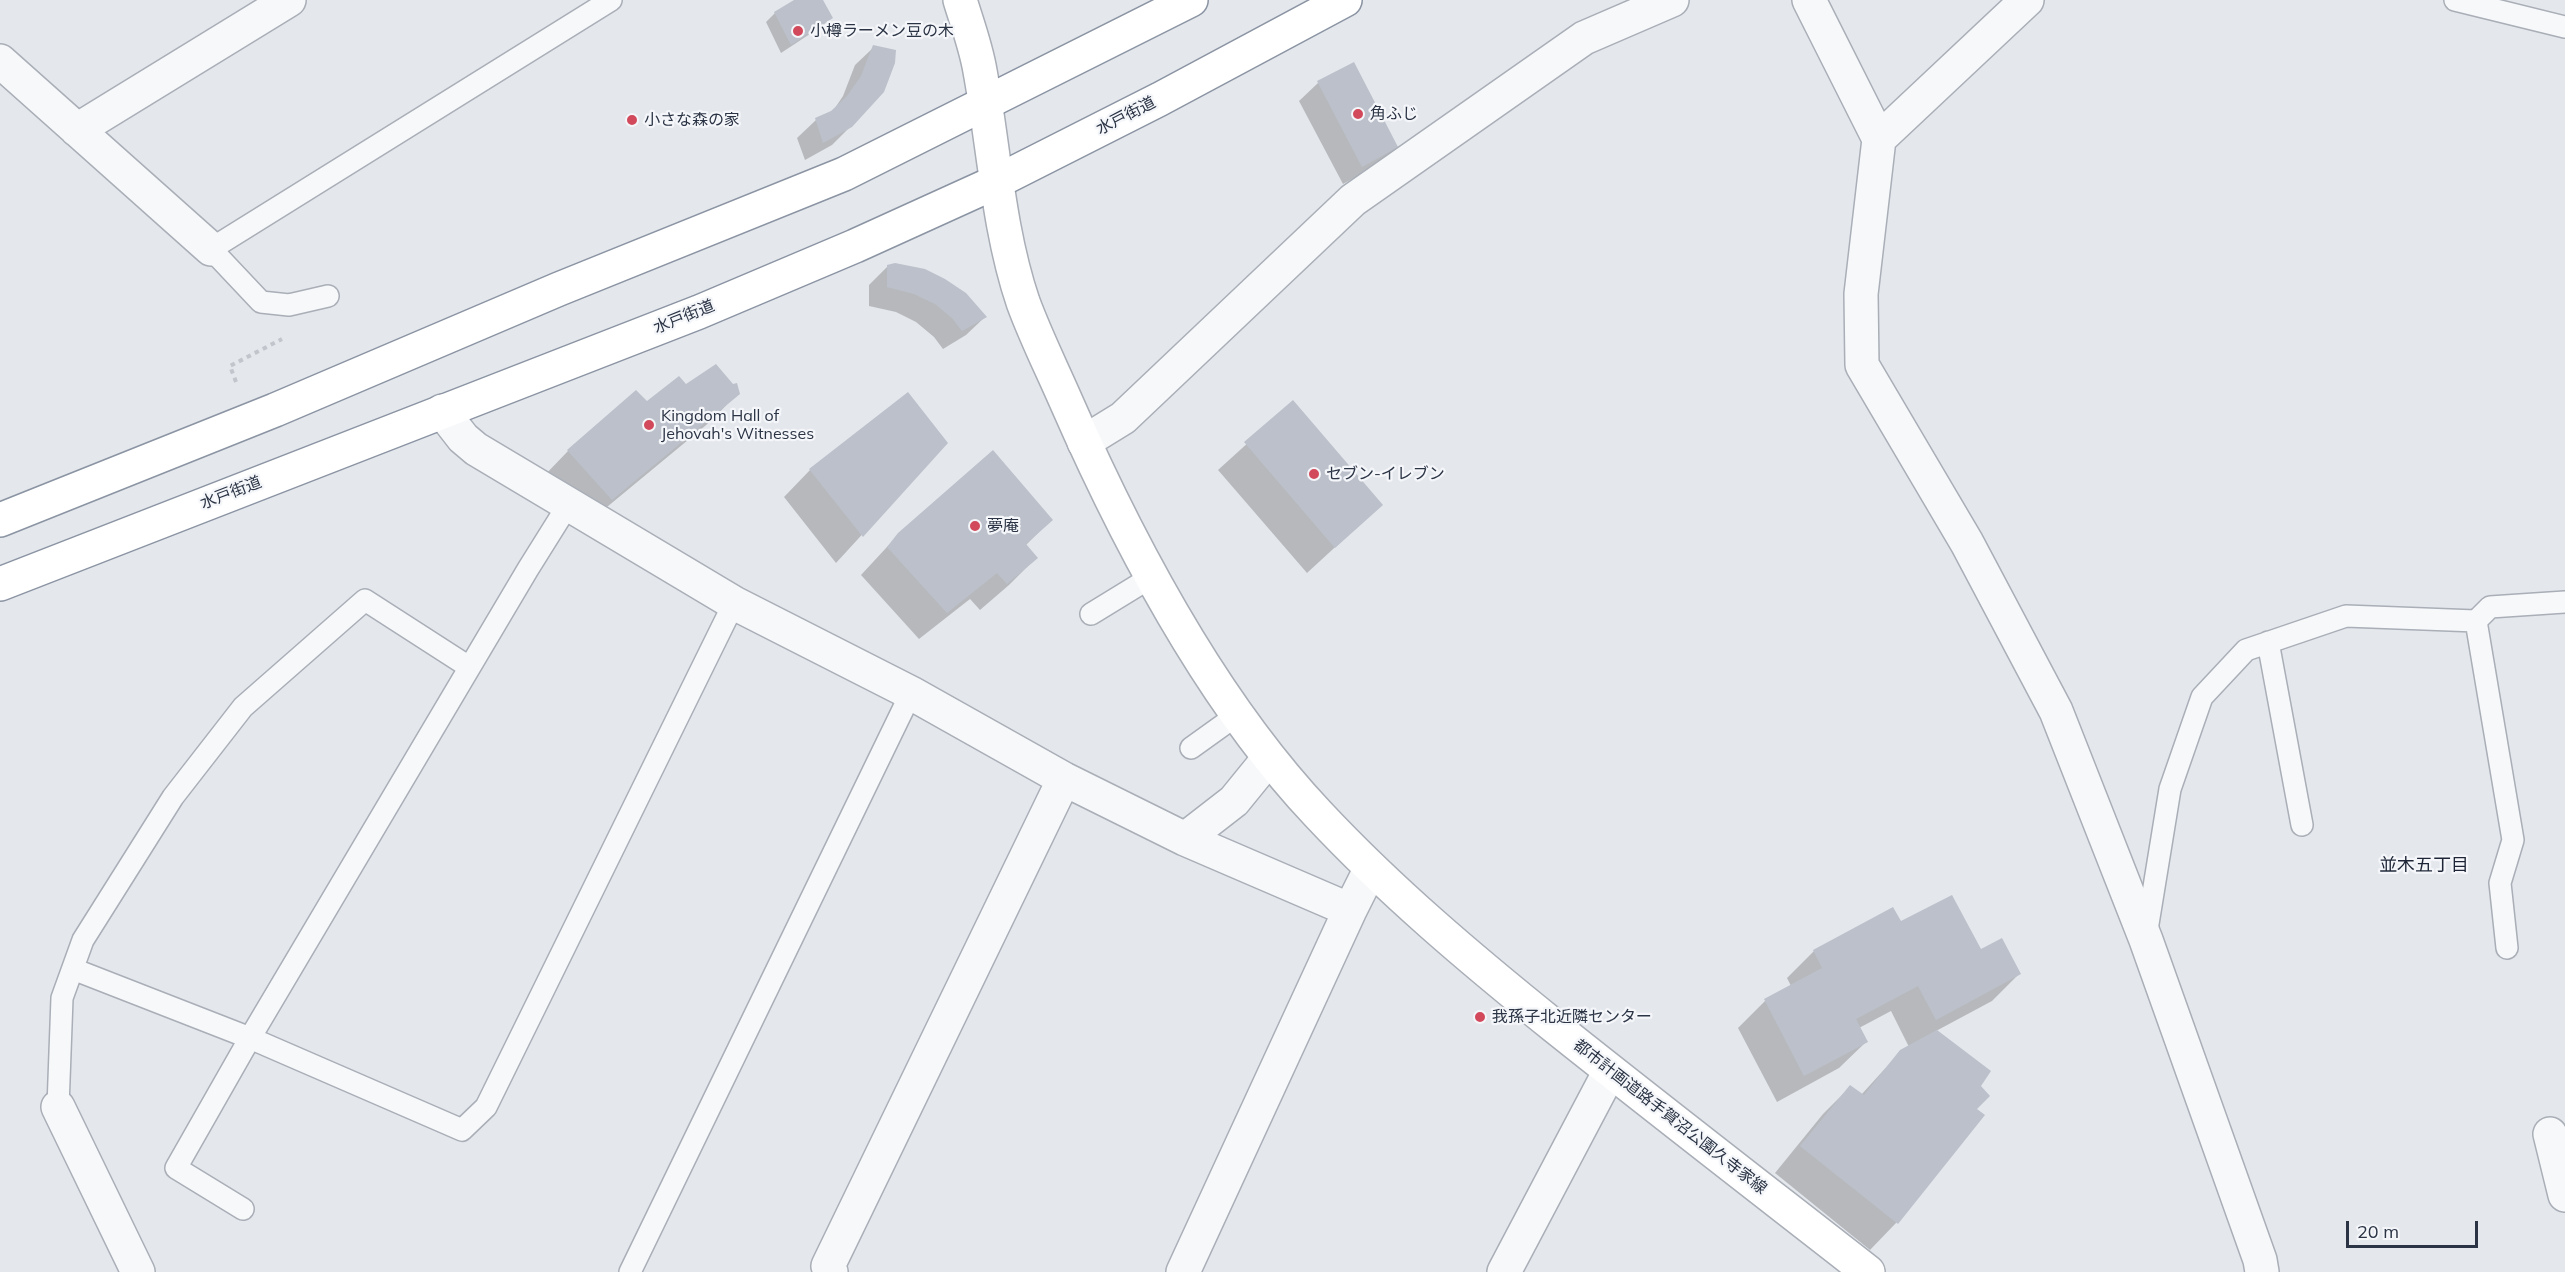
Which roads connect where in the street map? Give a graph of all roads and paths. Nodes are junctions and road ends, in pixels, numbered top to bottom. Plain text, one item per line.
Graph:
1 (289, 0) edge
2 (611, 0) edge
3 (960, 0) edge
4 (1191, 0) edge
5 (1345, 0) edge
6 (1672, 0) edge
7 (1809, 0) edge
8 (2026, 0) edge
9 (2455, 0) edge
10 (2565, 27) edge
11 (0, 61) edge
12 (985, 104) junction
13 (77, 130) junction
14 (1880, 140) junction
15 (996, 182) junction
16 (211, 249) junction
17 (328, 296) dead end
18 (289, 336) dead end
19 (236, 383) dead end
20 (442, 411) junction
21 (1084, 442) junction
22 (568, 505) junction
23 (0, 520) edge
24 (1153, 576) junction
25 (0, 584) edge
26 (2565, 602) edge
27 (734, 603) junction
28 (1091, 614) dead end
29 (2476, 621) junction
30 (2268, 642) junction
31 (470, 667) junction
32 (911, 693) junction
33 (1237, 715) junction
34 (1191, 748) dead end
35 (1269, 758) junction
36 (1064, 779) junction
37 (2302, 825) dead end
38 (1185, 839) junction
39 (1371, 868) junction
40 (1350, 910) junction
41 (2146, 940) junction
42 (2507, 948) dead end
43 (73, 969) junction
44 (249, 1038) junction
45 (1610, 1071) junction
46 (58, 1107) joint
47 (2550, 1134) dead end
48 (2565, 1196) edge
49 (243, 1209) dead end
50 (138, 1272) edge
51 (630, 1272) edge
52 (831, 1272) edge
53 (1183, 1272) edge
54 (1504, 1272) edge
55 (1868, 1272) edge
56 (2262, 1272) edge

1 - 13 street
2 - 16 lane
3 - 12 main road, 都市計画道路手賀沼公園久寺家線
4 - 12 main road
5 - 15 main road, 水戸街道
6 - 21 street
7 - 14 street
8 - 14 street
9 - 10 lane
11 - 13 street
12 - 15 main road, 都市計画道路手賀沼公園久寺家線
12 - 23 main road
13 - 16 street
14 - 41 street
15 - 20 main road, 水戸街道
15 - 21 main road, 都市計画道路手賀沼公園久寺家線
16 - 17 lane
18 - 19 path
20 - 22 street
20 - 25 main road, 水戸街道
21 - 24 main road, 都市計画道路手賀沼公園久寺家線
22 - 27 street
22 - 31 lane
24 - 28 lane
24 - 33 main road, 都市計画道路手賀沼公園久寺家線
26 - 29 lane
27 - 32 street
27 - 44 lane
29 - 30 lane
29 - 42 lane
30 - 37 lane
30 - 41 lane
31 - 43 lane
31 - 44 lane
32 - 36 street
32 - 51 lane
33 - 34 lane
33 - 35 main road, 都市計画道路手賀沼公園久寺家線
35 - 38 street
35 - 39 main road, 都市計画道路手賀沼公園久寺家線
36 - 38 street
36 - 52 street
38 - 40 street
39 - 40 street
39 - 45 main road, 都市計画道路手賀沼公園久寺家線
40 - 53 street
41 - 56 street
43 - 44 lane
43 - 46 lane
44 - 49 lane
45 - 54 street
45 - 55 main road, 都市計画道路手賀沼公園久寺家線
46 - 50 street
47 - 48 street

